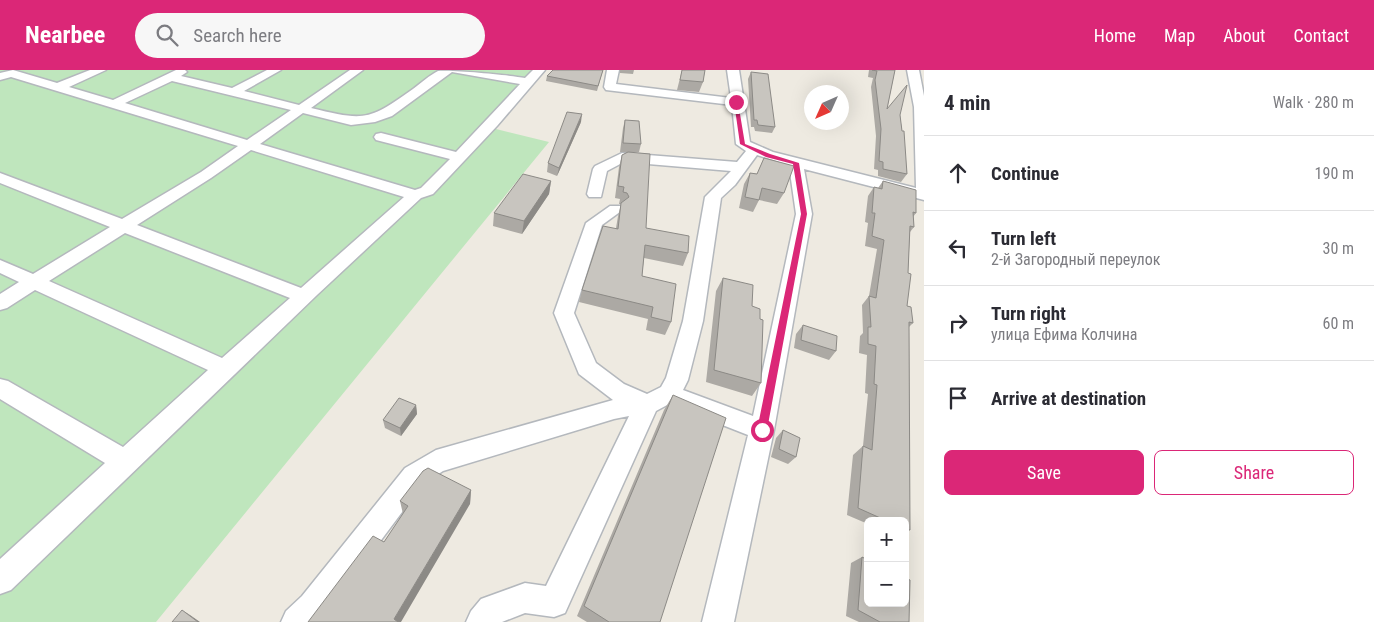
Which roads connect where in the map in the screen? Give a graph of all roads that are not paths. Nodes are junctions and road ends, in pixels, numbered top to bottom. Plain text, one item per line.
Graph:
1 (100, 70) edge
2 (184, 70) edge
3 (275, 70) edge
4 (357, 70) edge
5 (447, 70) edge
6 (456, 70) edge
7 (539, 70) edge
8 (613, 70) edge
9 (733, 70) edge
10 (913, 70) edge
11 (170, 76) junction
12 (0, 77) edge
13 (527, 82) junction
14 (58, 87) junction
15 (232, 93) junction
16 (736, 102) junction
17 (114, 104) junction
18 (922, 108) edge
19 (299, 110) junction
20 (381, 137) dead end
21 (249, 145) junction
22 (754, 150) junction
23 (459, 157) junction
24 (796, 163) junction
25 (741, 167) junction
26 (0, 178) edge
27 (924, 190) edge
28 (595, 194) dead end
29 (415, 195) junction
30 (924, 195) edge
31 (616, 209) dead end
32 (124, 226) junction
33 (0, 266) edge
34 (33, 282) junction
35 (304, 296) junction
36 (0, 303) edge
37 (224, 368) junction
38 (0, 388) edge
39 (658, 399) junction
40 (762, 430) junction
41 (124, 461) junction
42 (0, 579) edge
43 (297, 622) edge
44 (482, 622) edge
45 (718, 622) edge

1 - 14 street
2 - 11 street
3 - 15 street
4 - 19 street
5 - 19 street
6 - 13 street
7 - 13 street
8 - 16 street
9 - 16 street
10 - 18 street
11 - 15 street
11 - 17 street
12 - 14 street
13 - 23 street
14 - 17 street
15 - 19 street
16 - 22 street
17 - 21 street
18 - 27 street
19 - 21 street
20 - 23 street
21 - 29 street
21 - 32 street
22 - 24 street
22 - 25 street
23 - 29 street
24 - 30 street
24 - 40 street
25 - 28 street
25 - 39 street
26 - 32 street
29 - 35 street
31 - 39 street
32 - 34 street
32 - 35 street
33 - 34 street
34 - 36 street
34 - 37 street
35 - 37 street
37 - 41 street
38 - 41 street
39 - 40 street
39 - 43 street
39 - 44 street
40 - 45 street
41 - 42 street

